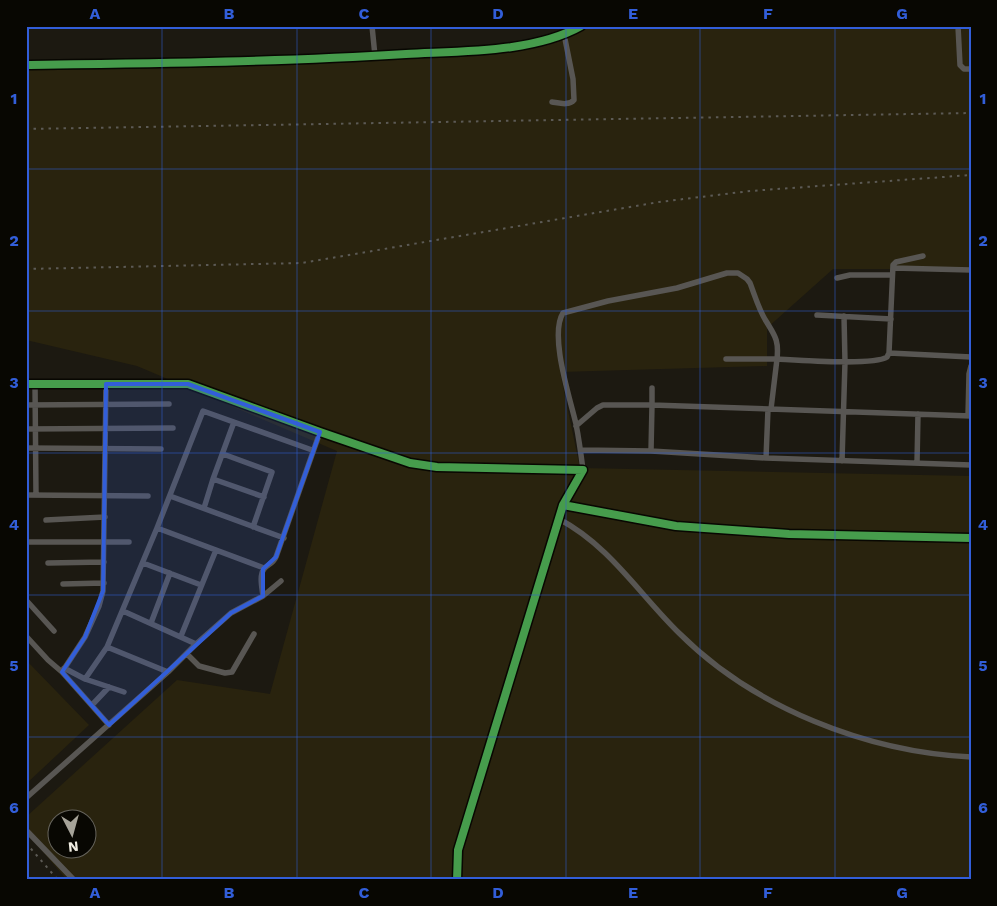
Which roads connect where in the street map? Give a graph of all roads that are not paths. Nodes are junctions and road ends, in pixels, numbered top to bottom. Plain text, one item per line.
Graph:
1 (372, 26) edge
2 (581, 26) edge
3 (958, 26) edge
4 (564, 34) junction
5 (375, 56) junction
6 (26, 66) edge
7 (971, 69) edge
8 (552, 102) dead end
9 (923, 256) dead end
10 (893, 268) junction
11 (971, 270) edge
12 (892, 275) junction
13 (838, 278) dead end
14 (816, 315) dead end
15 (844, 316) junction
16 (891, 319) junction
17 (889, 353) junction
18 (971, 357) edge
19 (726, 359) dead end
20 (777, 359) junction
21 (845, 362) junction
22 (971, 366) edge
23 (26, 384) edge
24 (35, 384) junction
25 (106, 384) junction
26 (652, 388) dead end
27 (170, 404) dead end
28 (26, 405) edge
29 (35, 405) junction
30 (106, 405) junction
31 (652, 405) junction
32 (769, 409) junction
33 (844, 412) junction
34 (918, 414) junction
35 (970, 416) edge
36 (234, 422) junction
37 (576, 426) junction
38 (173, 428) dead end
39 (26, 429) edge
40 (36, 429) junction
41 (106, 429) junction
42 (320, 432) junction
43 (26, 448) edge
44 (36, 448) junction
45 (106, 449) junction
46 (161, 449) dead end
47 (312, 450) junction
48 (580, 450) junction
49 (651, 451) junction
50 (222, 454) junction
51 (766, 458) junction
52 (842, 461) junction
53 (917, 463) junction
54 (971, 465) edge
55 (583, 470) junction
56 (213, 479) junction
57 (26, 495) edge
58 (36, 496) junction
59 (105, 496) junction
60 (148, 496) dead end
61 (170, 496) junction
62 (264, 497) junction
63 (564, 505) junction
64 (204, 508) junction
65 (105, 518) junction
66 (559, 519) junction
67 (46, 520) dead end
68 (253, 527) junction
69 (157, 528) junction
70 (284, 538) junction
71 (971, 538) edge
72 (26, 542) edge
73 (105, 542) junction
74 (130, 542) dead end
75 (216, 550) junction
76 (104, 562) junction
77 (48, 563) dead end
78 (143, 563) junction
79 (264, 568) junction
80 (170, 573) junction
81 (281, 580) dead end
82 (104, 582) junction
83 (63, 584) dead end
84 (201, 585) junction
85 (263, 596) junction
86 (26, 600) edge
87 (123, 611) junction
88 (151, 623) junction
89 (54, 631) dead end
90 (254, 634) dead end
91 (26, 636) edge
92 (180, 636) junction
93 (196, 644) junction
94 (107, 647) junction
95 (187, 654) junction
96 (63, 670) junction
97 (168, 672) junction
98 (85, 679) junction
99 (109, 687) junction
100 (124, 692) dead end
101 (92, 706) junction
102 (109, 725) junction
103 (971, 757) edge
104 (26, 798) edge
105 (26, 830) edge
106 (74, 880) edge
107 (457, 880) edge

1 - 5 street
2 - 4 street
3 - 7 street
4 - 5 street
4 - 8 street
5 - 6 street
9 - 10 street
10 - 11 street
10 - 12 street
12 - 13 street
12 - 16 street
14 - 15 street
15 - 16 street
15 - 21 street
16 - 17 street
17 - 18 street
17 - 21 street
19 - 20 street
20 - 21 street
20 - 32 street
20 - 37 street
21 - 33 street
22 - 35 street
23 - 24 street
24 - 25 street
24 - 29 street
25 - 30 street
25 - 42 street
26 - 31 street
27 - 30 street
28 - 29 street
29 - 30 street
29 - 40 street
30 - 41 street
31 - 32 street
31 - 37 street
31 - 49 street
32 - 33 street
32 - 51 street
33 - 34 street
33 - 52 street
34 - 35 street
34 - 53 street
36 - 47 street
36 - 50 street
36 - 61 street
37 - 48 street
38 - 41 street
39 - 40 street
40 - 41 street
40 - 44 street
41 - 45 street
42 - 47 street
42 - 55 street
43 - 44 street
44 - 45 street
44 - 58 street
45 - 46 street
45 - 59 street
47 - 70 street
48 - 49 street
48 - 55 street
49 - 51 street
50 - 56 street
50 - 62 street
51 - 52 street
52 - 53 street
53 - 54 street
55 - 63 street
56 - 62 street
56 - 64 street
57 - 58 street
58 - 59 street
59 - 60 street
59 - 65 street
61 - 64 street
61 - 69 street
62 - 68 street
63 - 66 street
63 - 71 street
64 - 68 street
65 - 67 street
65 - 73 street
66 - 103 street
66 - 107 street
68 - 70 street
69 - 75 street
69 - 78 street
70 - 79 street
72 - 73 street
73 - 74 street
73 - 76 street
75 - 79 street
75 - 84 street
76 - 77 street
76 - 82 street
78 - 80 street
78 - 87 street
79 - 85 street
80 - 84 street
80 - 88 street
81 - 85 street
82 - 83 street
82 - 96 street
84 - 92 street
85 - 93 street
86 - 89 street
87 - 88 street
87 - 94 street
88 - 92 street
90 - 95 street
91 - 96 street
92 - 93 street
93 - 95 street
94 - 97 street
94 - 98 street
95 - 97 street
96 - 98 street
96 - 101 street
97 - 102 street
98 - 99 street
99 - 100 street
99 - 101 street
101 - 102 street
102 - 104 street
105 - 106 street

